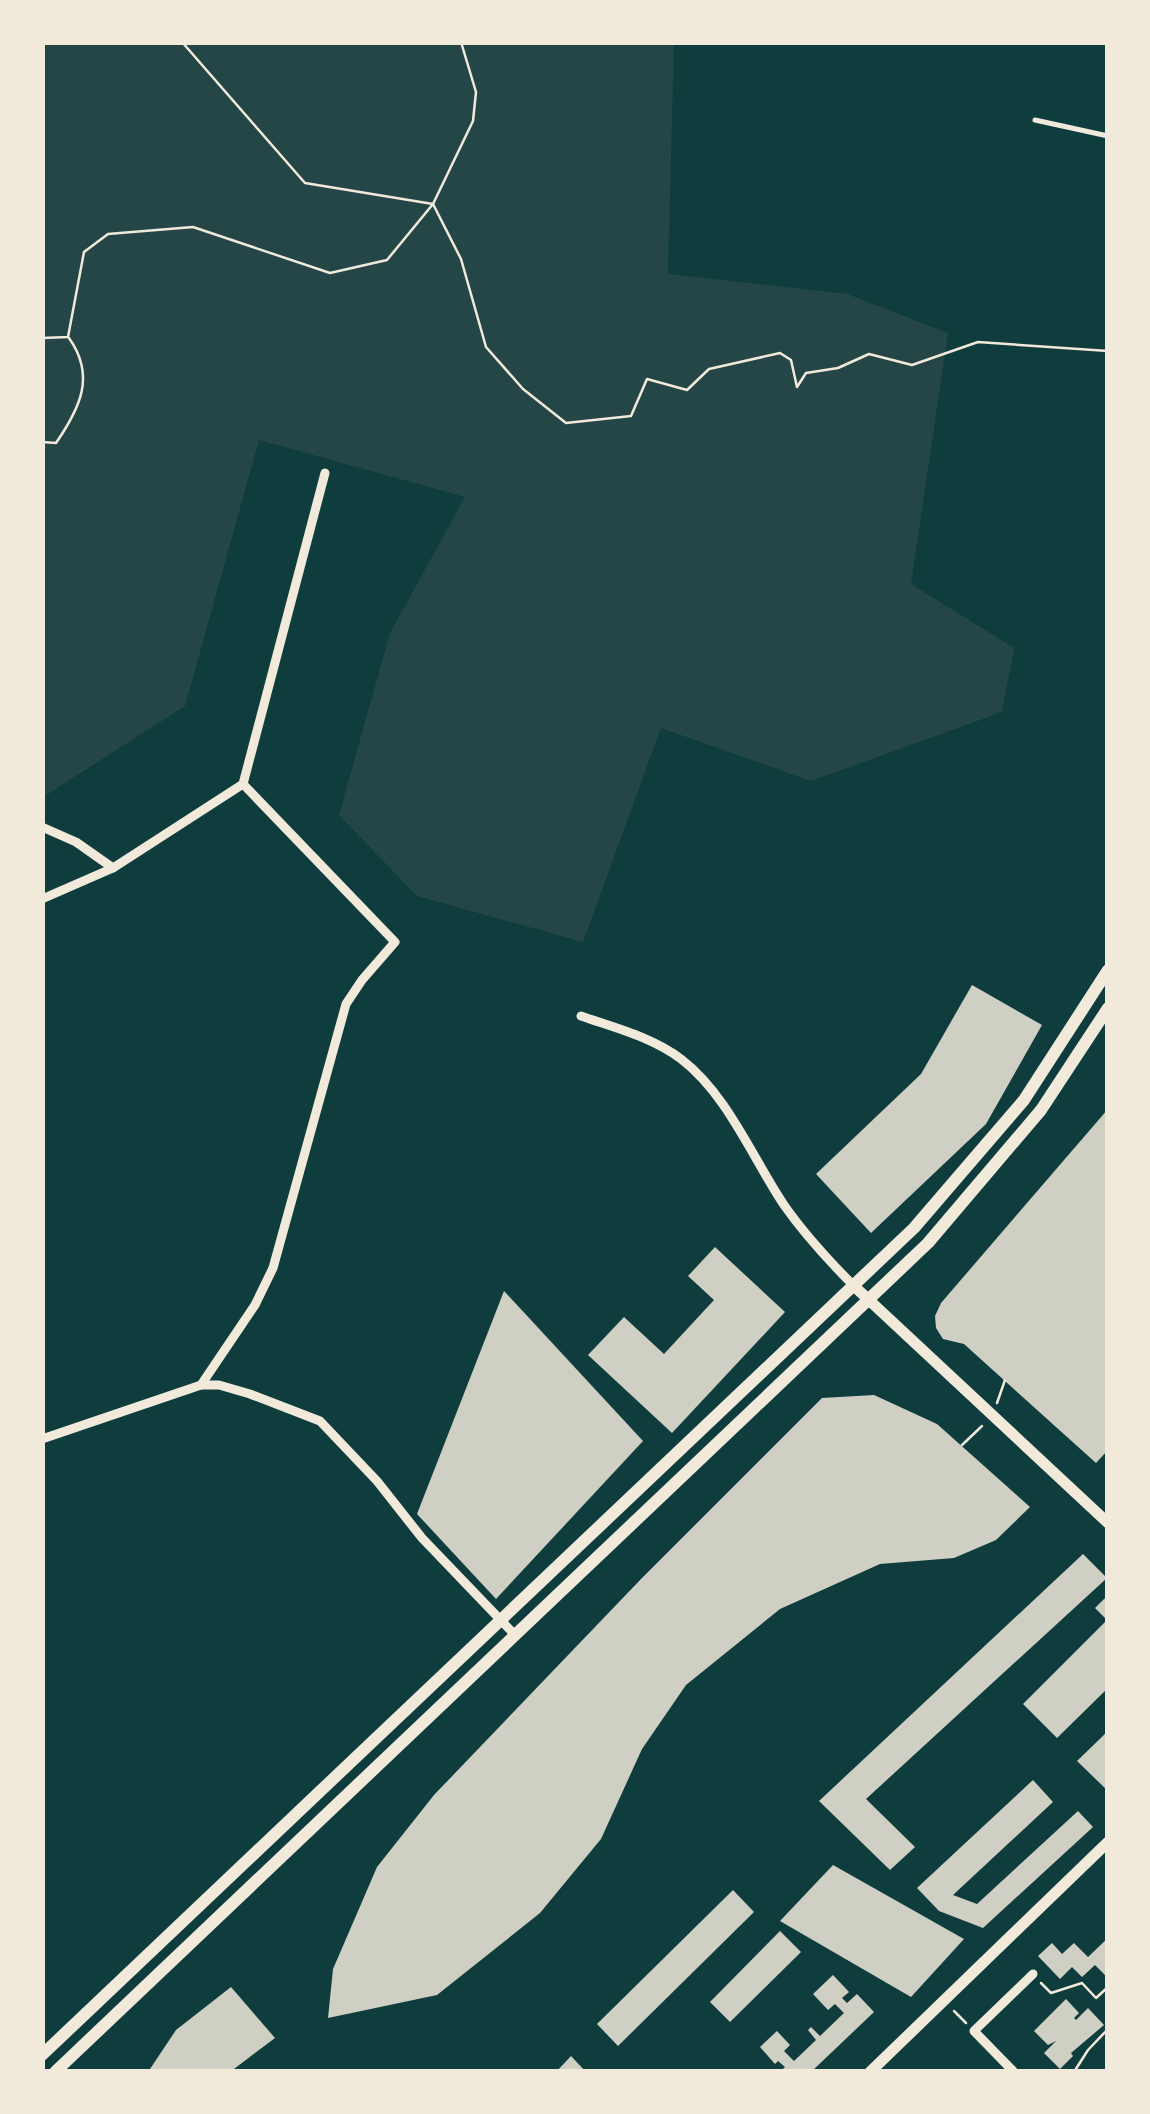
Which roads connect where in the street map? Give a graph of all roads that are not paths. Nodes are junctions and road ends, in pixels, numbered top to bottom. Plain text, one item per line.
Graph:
1 (1036, 120) dead end
2 (1108, 136) edge
3 (325, 473) dead end
4 (243, 784) junction
5 (42, 827) edge
6 (113, 868) junction
7 (42, 898) edge
8 (1108, 970) edge
9 (1108, 1008) edge
10 (582, 1016) dead end
11 (855, 1287) junction
12 (869, 1301) junction
13 (201, 1385) junction
14 (42, 1428) edge
15 (46, 1438) edge
16 (1108, 1522) edge
17 (499, 1618) junction
18 (514, 1634) junction
19 (1108, 1842) edge
20 (1033, 1974) road end
21 (42, 2056) edge
22 (56, 2072) edge
23 (870, 2072) edge
24 (1014, 2072) edge

1 - 2 lane
3 - 4 street
4 - 6 street
4 - 13 street
5 - 6 street
6 - 7 street
8 - 11 main road
9 - 12 main road
10 - 11 street
11 - 12 street
11 - 17 main road
12 - 16 street
12 - 18 main road
13 - 15 street
13 - 17 street
14 - 15 street
17 - 18 street
17 - 21 main road
18 - 22 main road
19 - 23 street
20 - 24 street

